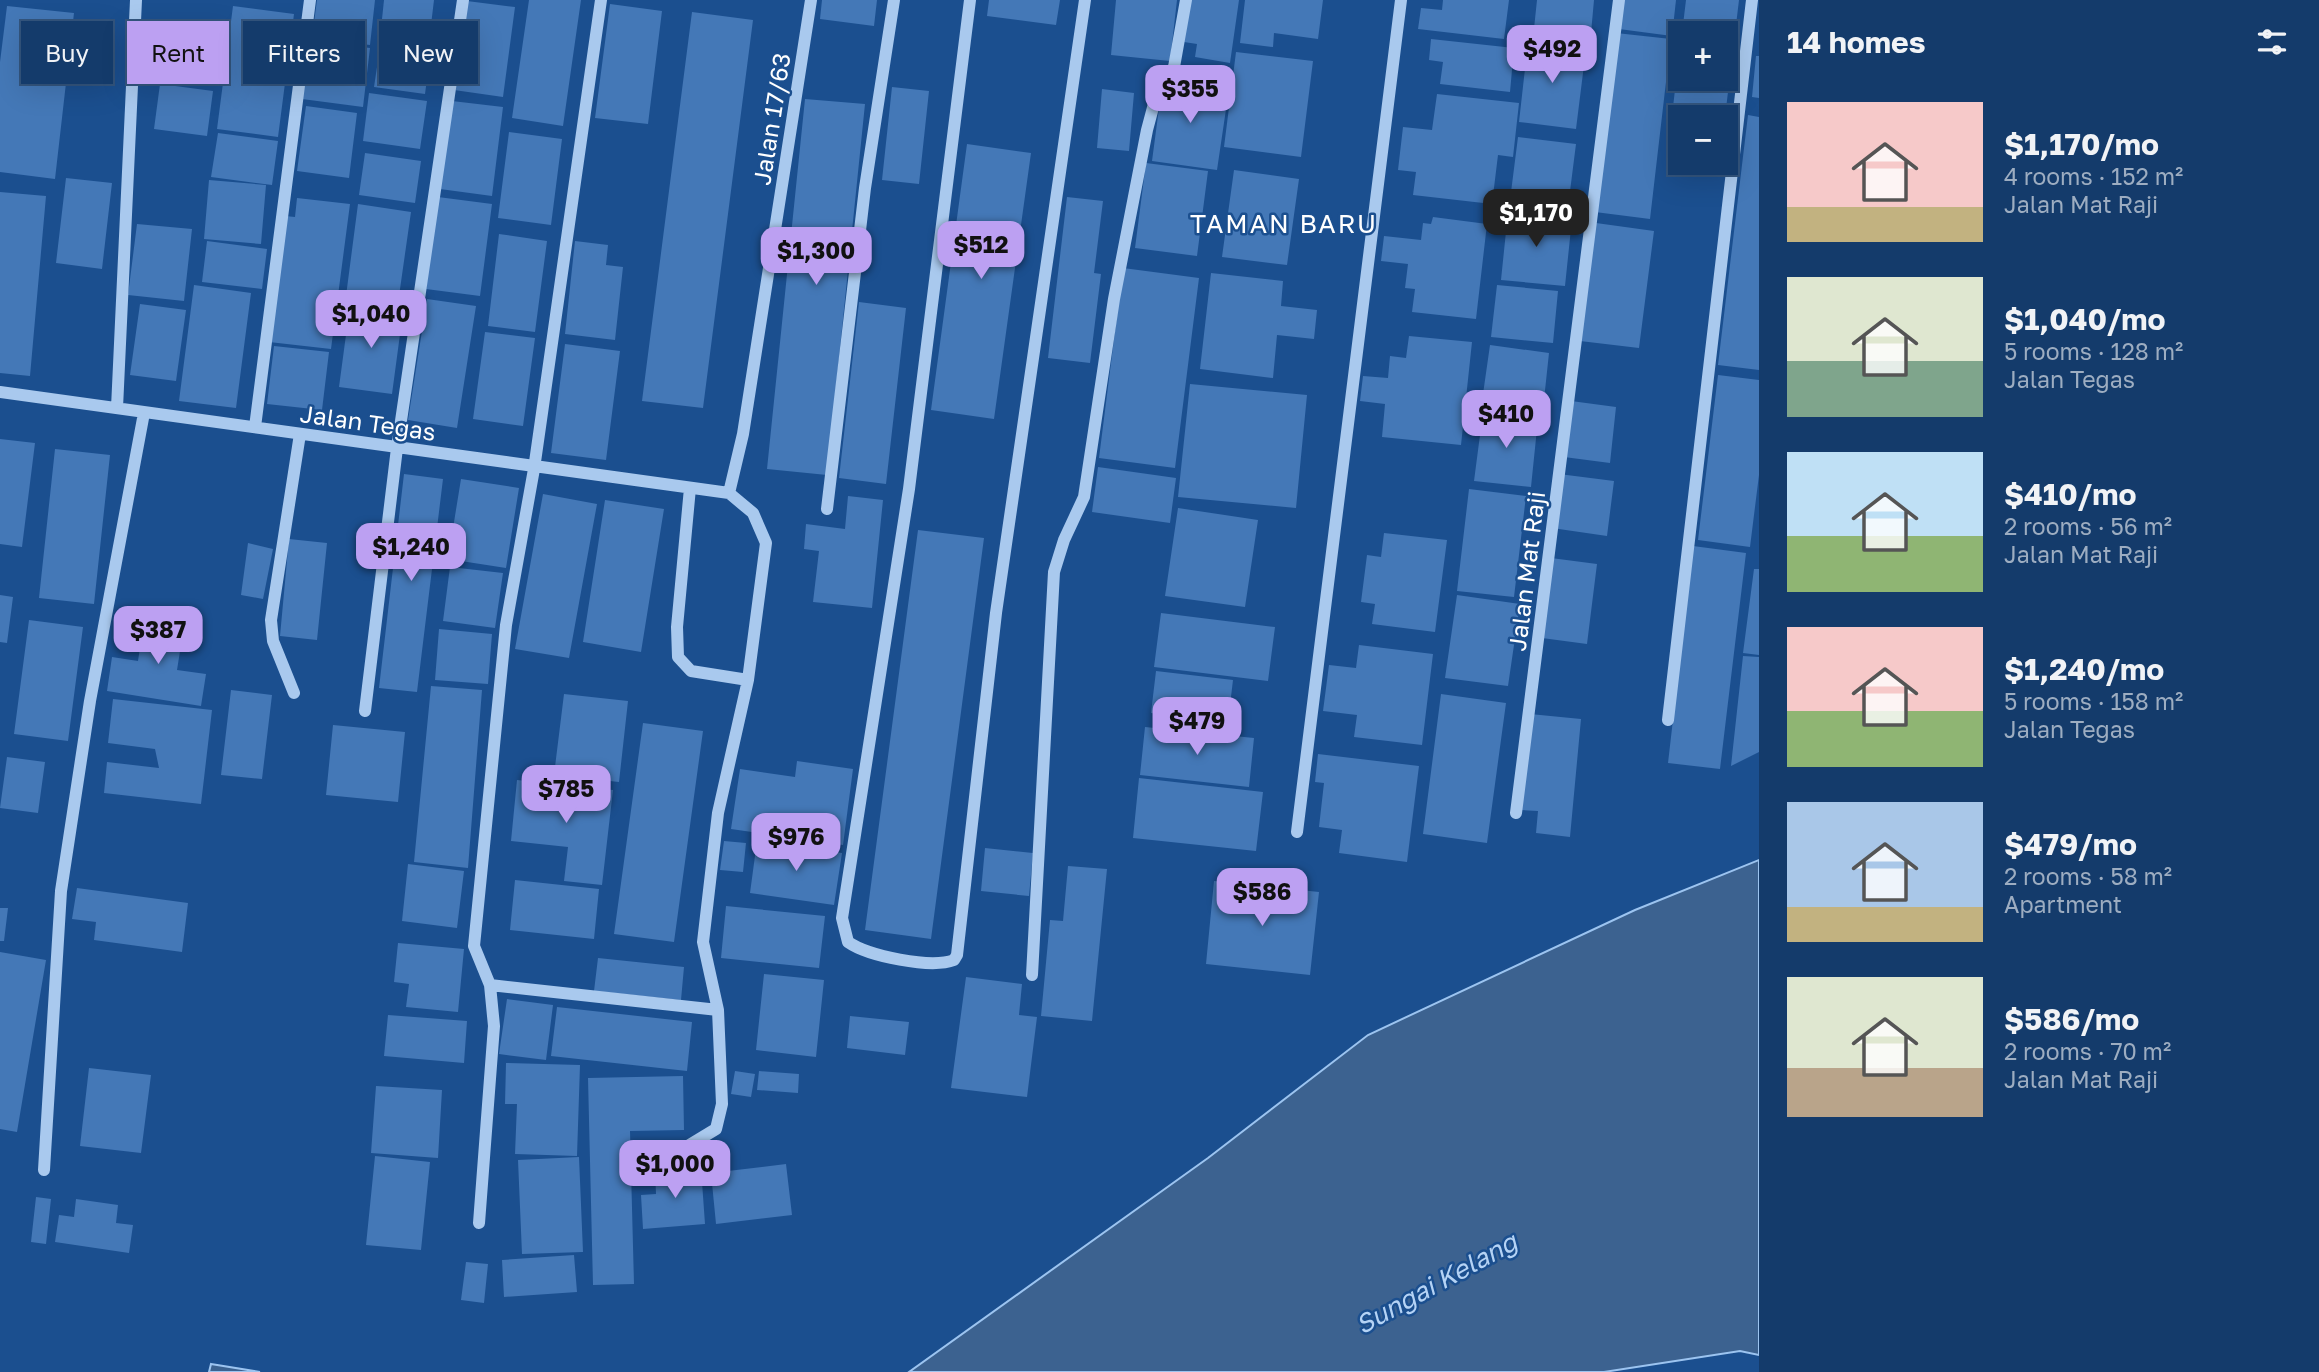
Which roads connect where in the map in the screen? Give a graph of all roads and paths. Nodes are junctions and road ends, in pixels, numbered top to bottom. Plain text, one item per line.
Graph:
1 (135, 0) edge
2 (310, 0) edge
3 (463, 0) edge
4 (601, 0) edge
5 (811, 0) edge
6 (894, 0) edge
7 (970, 0) edge
8 (1085, 0) edge
9 (1186, 0) edge
10 (1401, 0) edge
11 (1619, 0) edge
12 (1752, 0) edge
13 (0, 392) edge
14 (117, 408) junction
15 (144, 414) junction
16 (255, 427) junction
17 (300, 434) junction
18 (397, 448) junction
19 (534, 469) junction
20 (690, 488) junction
21 (729, 493) junction
22 (827, 509) dead end
23 (748, 680) junction
24 (294, 693) dead end
25 (365, 711) dead end
26 (1668, 720) dead end
27 (1516, 813) dead end
28 (1297, 832) dead end
29 (1032, 975) dead end
30 (490, 985) junction
31 (718, 1010) junction
32 (650, 1169) dead end
33 (44, 1170) dead end
34 (479, 1223) dead end

1 - 14 street
2 - 16 street
3 - 18 street
4 - 19 street
5 - 21 street, Jalan 17/63
6 - 22 street
7 - 8 street
9 - 29 street
10 - 28 street
11 - 27 street, Jalan Mat Raji
12 - 26 street
13 - 14 street, Jalan Tegas
14 - 15 street, Jalan Tegas
15 - 16 street, Jalan Tegas
15 - 33 street
16 - 17 street, Jalan Tegas
17 - 18 street, Jalan Tegas
17 - 24 street
18 - 19 street, Jalan Tegas
18 - 25 street
19 - 20 street, Jalan Tegas
19 - 30 street
20 - 21 street, Jalan Tegas
20 - 23 street
21 - 23 street
23 - 31 street
30 - 31 street
30 - 34 street
31 - 32 street

